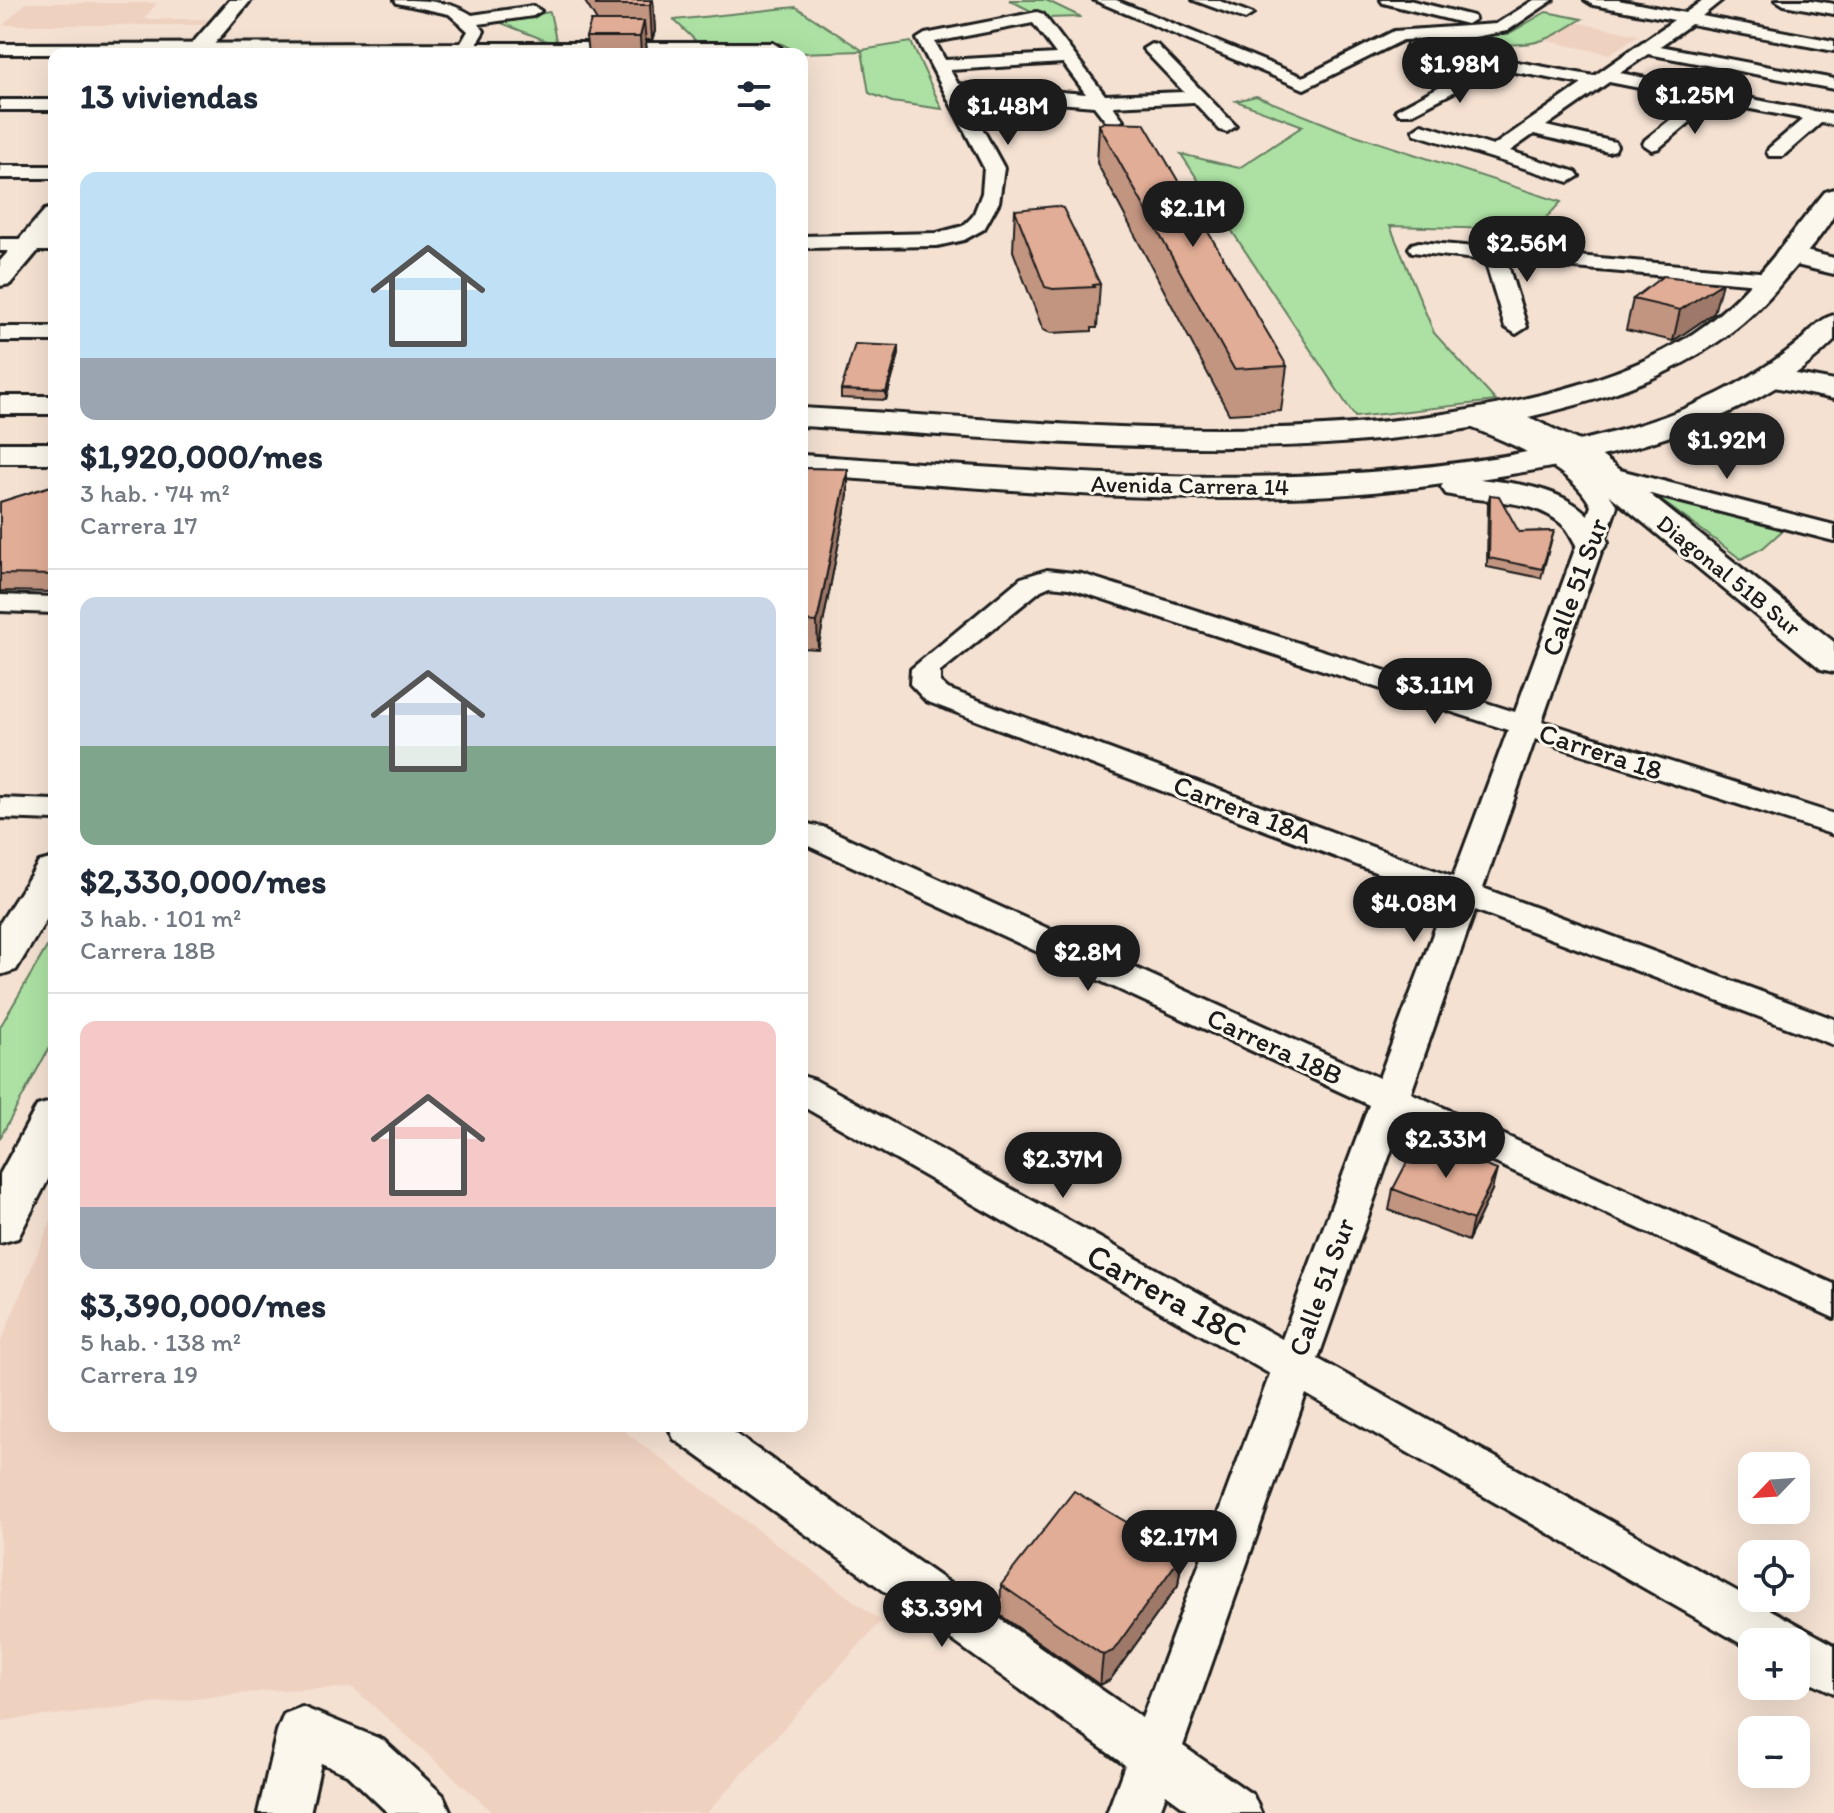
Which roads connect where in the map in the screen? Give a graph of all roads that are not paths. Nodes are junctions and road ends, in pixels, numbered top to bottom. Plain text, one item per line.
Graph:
1 (241, 0) edge
2 (403, 0) edge
3 (1128, 0) edge
4 (1201, 0) edge
5 (1389, 0) edge
6 (1545, 0) edge
7 (1593, 0) edge
8 (1714, 0) edge
9 (1784, 0) edge
10 (1104, 1) edge
11 (1834, 9) edge
12 (533, 11) dead end
13 (1245, 14) dead end
14 (1688, 18) junction
15 (471, 20) junction
16 (1501, 28) junction
17 (1382, 42) junction
18 (1834, 46) edge
19 (199, 48) edge
20 (466, 48) edge
21 (1646, 48) junction
22 (0, 49) edge
23 (1151, 49) dead end
24 (48, 50) edge
25 (1067, 58) junction
26 (1496, 63) junction
27 (1257, 65) junction
28 (939, 66) junction
29 (1229, 72) dead end
30 (1602, 79) junction
31 (1834, 84) edge
32 (1194, 85) junction
33 (952, 89) junction
34 (1710, 96) junction
35 (1101, 101) junction
36 (0, 105) edge
37 (48, 105) edge
38 (1405, 110) dead end
39 (1826, 119) edge
40 (1114, 120) edge
41 (1227, 126) dead end
42 (1531, 128) junction
43 (1422, 130) dead end
44 (1652, 144) dead end
45 (1608, 146) dead end
46 (1776, 152) dead end
47 (1495, 153) junction
48 (0, 172) edge
49 (48, 172) edge
50 (1569, 176) dead end
51 (1834, 197) edge
52 (808, 242) edge
53 (0, 245) edge
54 (42, 245) edge
55 (1419, 248) dead end
56 (1494, 254) junction
57 (1789, 255) junction
58 (1834, 266) edge
59 (0, 278) edge
60 (1770, 279) junction
61 (1834, 324) edge
62 (1516, 327) dead end
63 (0, 334) edge
64 (48, 334) edge
65 (1770, 378) junction
66 (1834, 390) edge
67 (0, 405) edge
68 (48, 405) edge
69 (808, 417) edge
70 (1488, 417) junction
71 (0, 453) edge
72 (48, 453) edge
73 (1564, 455) junction
74 (808, 465) edge
75 (1608, 475) junction
76 (1400, 482) junction
77 (1834, 533) edge
78 (1591, 542) junction
79 (1047, 578) joint
80 (0, 603) edge
81 (48, 605) edge
82 (1834, 661) edge
83 (1524, 726) junction
84 (0, 808) edge
85 (48, 810) edge
86 (1834, 825) edge
87 (808, 834) edge
88 (48, 881) edge
89 (1464, 892) junction
90 (0, 960) edge
91 (1834, 1033) edge
92 (808, 1092) edge
93 (1389, 1099) junction
94 (48, 1130) edge
95 (0, 1224) edge
96 (1834, 1302) edge
97 (1293, 1366) junction
98 (698, 1432) edge
99 (1758, 1628) edge
100 (1810, 1657) edge
101 (1834, 1671) edge
102 (1154, 1755) junction
103 (284, 1813) edge
104 (425, 1813) edge
105 (1133, 1813) edge
106 (1235, 1813) edge

1 - 19 main road
2 - 15 street
3 - 10 street
4 - 13 street
5 - 16 street
6 - 16 street
7 - 14 street
8 - 14 street
9 - 11 street
10 - 27 street
12 - 15 street
14 - 18 street
14 - 21 street
15 - 20 street
16 - 17 street
17 - 26 street
17 - 27 street
21 - 30 street
21 - 31 street
22 - 24 street
23 - 32 street
25 - 28 street
25 - 28 street
25 - 35 street
26 - 30 street
26 - 38 street
27 - 29 street
28 - 33 street
30 - 34 street
30 - 42 street
32 - 35 street
32 - 41 street
33 - 35 street
33 - 52 street
34 - 39 street
34 - 44 street
35 - 40 street
36 - 37 street
39 - 46 street
42 - 45 street
42 - 47 street
43 - 47 street
47 - 50 street
48 - 49 street
51 - 57 main road, Avenida Carrera 14
53 - 54 street
54 - 59 main road
55 - 56 street
56 - 60 street
56 - 62 street
57 - 58 main road
57 - 60 main road, Avenida Carrera 14
60 - 70 main road, Avenida Carrera 14
61 - 65 main road, Avenida Carrera 14
63 - 64 street
65 - 66 main road
65 - 73 main road, Avenida Carrera 14
67 - 68 main road
69 - 70 main road, Avenida Carrera 14
70 - 73 main road, Diagonal 51B Sur
71 - 72 main road
73 - 75 main road, Diagonal 51B Sur
73 - 76 main road, Avenida Carrera 14
73 - 78 street, Calle 51 Sur
74 - 76 main road, Avenida Carrera 14
75 - 77 street
75 - 82 main road, Diagonal 51B Sur
76 - 78 main road
78 - 83 street, Calle 51 Sur
79 - 83 street, Carrera 18
79 - 89 street, Carrera 18A
80 - 81 street
83 - 86 street, Carrera 18
83 - 89 street, Calle 51 Sur
84 - 85 street
87 - 93 street, Carrera 18B
88 - 90 main road
89 - 91 street, Carrera 18A
89 - 93 street, Calle 51 Sur
92 - 97 street, Carrera 18C
93 - 96 street, Carrera 18B
93 - 97 street, Calle 51 Sur
94 - 95 main road
97 - 99 street, Carrera 18C
97 - 102 street, Calle 51 Sur
98 - 102 street
100 - 101 street
102 - 105 street, Calle 51 Sur
102 - 106 street
103 - 104 street

